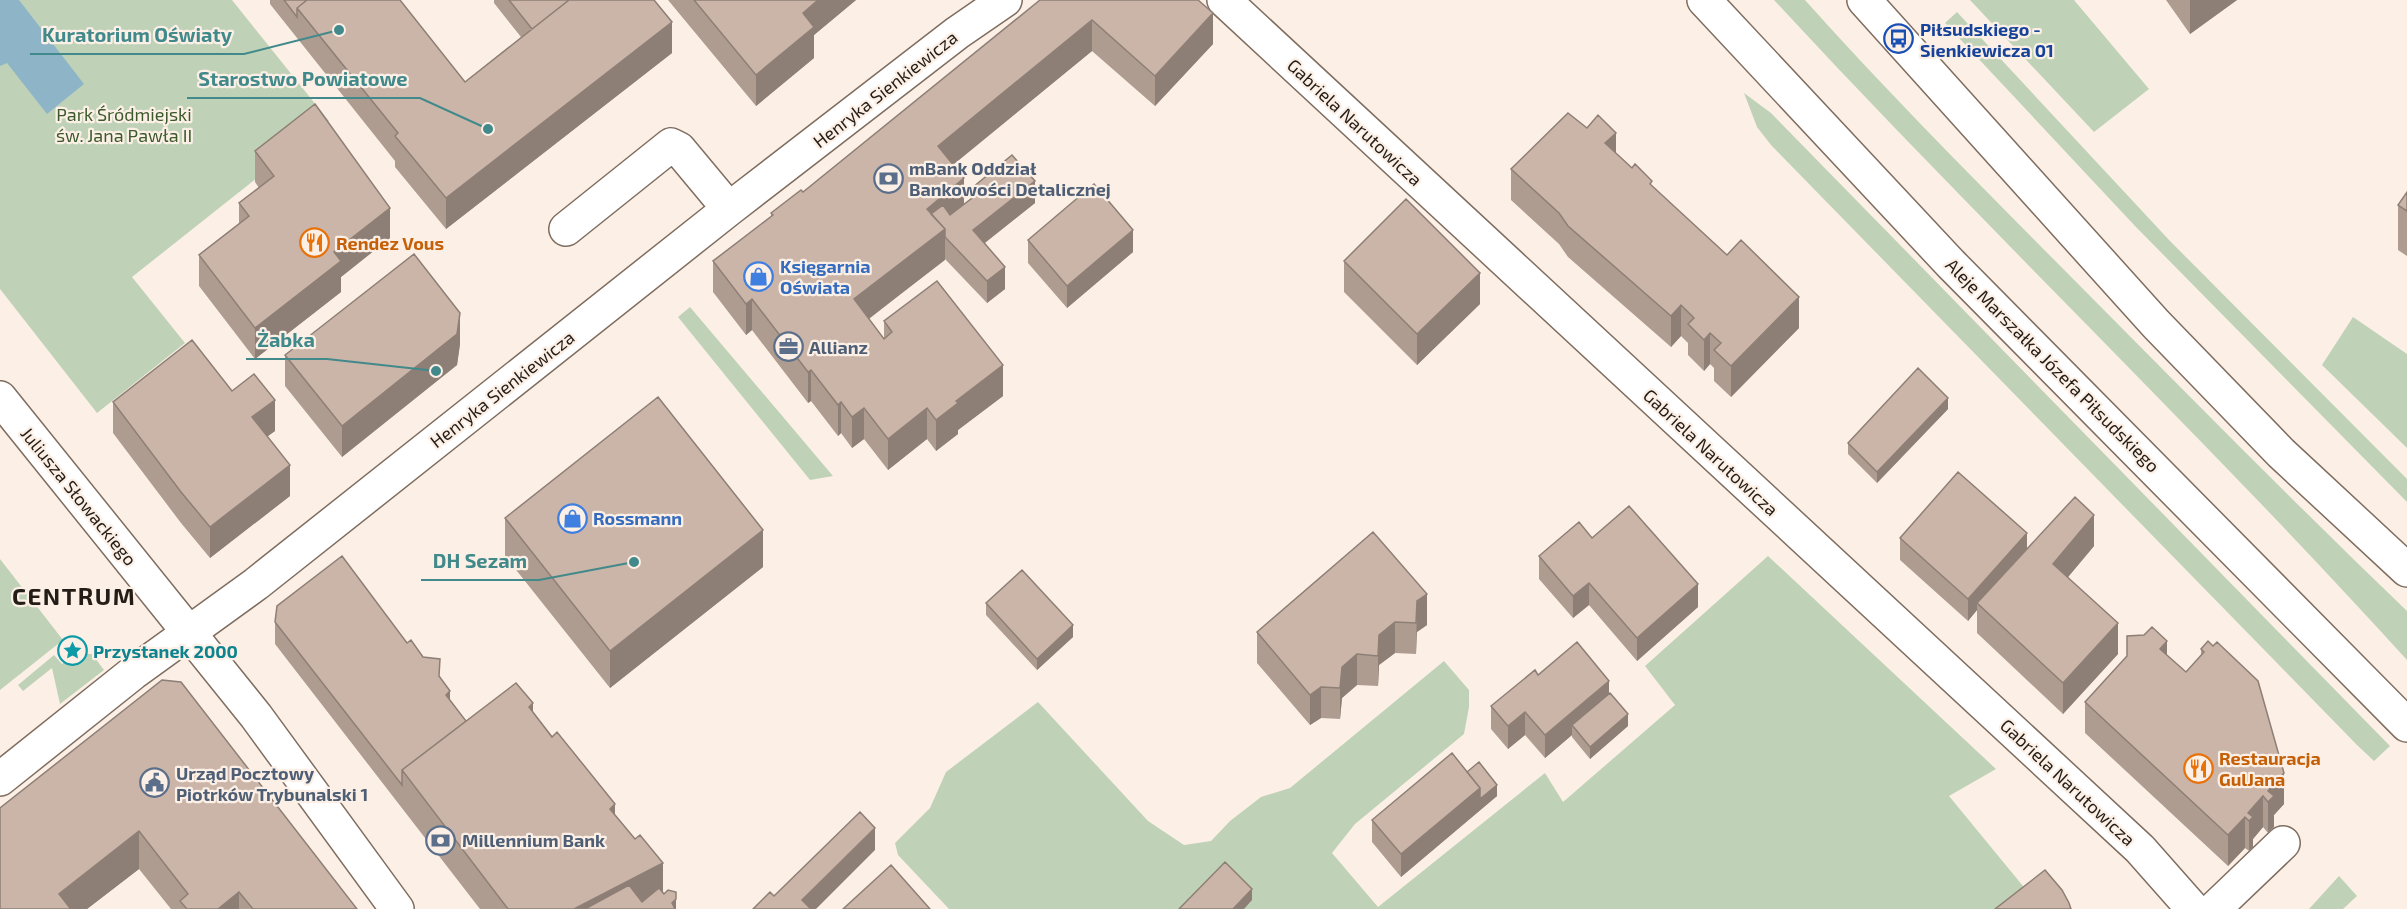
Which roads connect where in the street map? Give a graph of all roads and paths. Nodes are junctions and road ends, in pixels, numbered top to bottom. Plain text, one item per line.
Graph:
1 (985, 0) edge
2 (1005, 0) edge
3 (1224, 0) edge
4 (1704, 0) edge
5 (1864, 0) edge
6 (957, 33) junction
7 (729, 209) junction
8 (566, 229) dead end
9 (0, 398) edge
10 (2407, 570) edge
11 (189, 632) junction
12 (2407, 725) edge
13 (0, 779) edge
14 (2283, 843) dead end
15 (397, 909) edge
16 (2193, 909) edge
17 (2214, 909) edge

1 - 6 street
2 - 6 street, Henryka Sienkiewicza
3 - 16 street, Gabriela Narutowicza
4 - 12 street, Aleje Marszałka Józefa Piłsudskiego
5 - 10 street
6 - 7 street, Henryka Sienkiewicza
7 - 8 street
7 - 11 street, Henryka Sienkiewicza
9 - 11 street, Juliusza Słowackiego
11 - 13 street, Henryka Sienkiewicza
11 - 15 street, Juliusza Słowackiego
14 - 17 street

